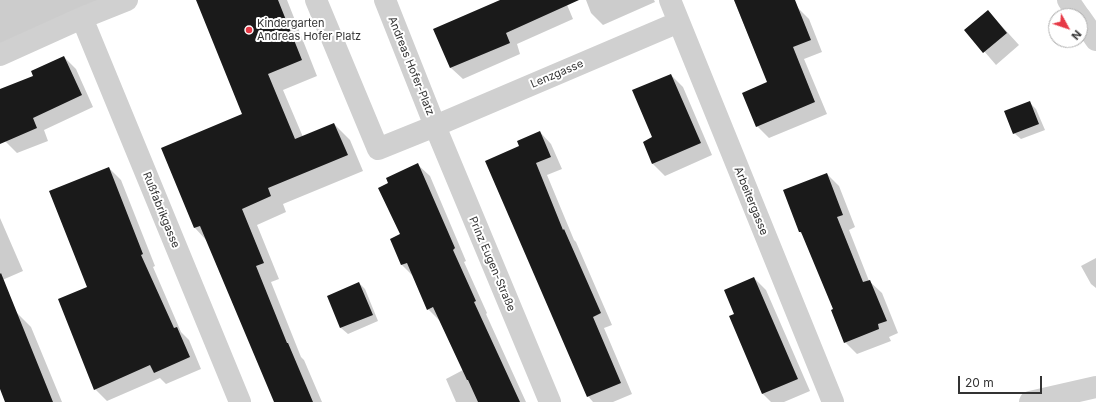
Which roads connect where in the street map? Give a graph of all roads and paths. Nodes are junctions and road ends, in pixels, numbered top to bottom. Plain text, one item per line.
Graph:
1 (127, 0) edge
2 (316, 0) edge
3 (385, 0) edge
4 (670, 0) edge
5 (82, 18) junction
6 (679, 22) junction
7 (1088, 28) edge
8 (1096, 40) edge
9 (0, 55) edge
10 (435, 126) junction
11 (1096, 387) edge
12 (240, 402) edge
13 (550, 402) edge
14 (833, 402) edge
15 (1030, 402) edge

1 - 5 street
2 - 10 street, Andreas Hofer-Platz
3 - 10 street, Andreas Hofer-Platz
4 - 6 street, Arbeitergasse
5 - 9 street
5 - 12 street, Rußfabrikgasse
6 - 10 street, Lenzgasse
6 - 14 street, Arbeitergasse
7 - 8 street
10 - 13 street, Prinz Eugen-Straße
11 - 15 street

